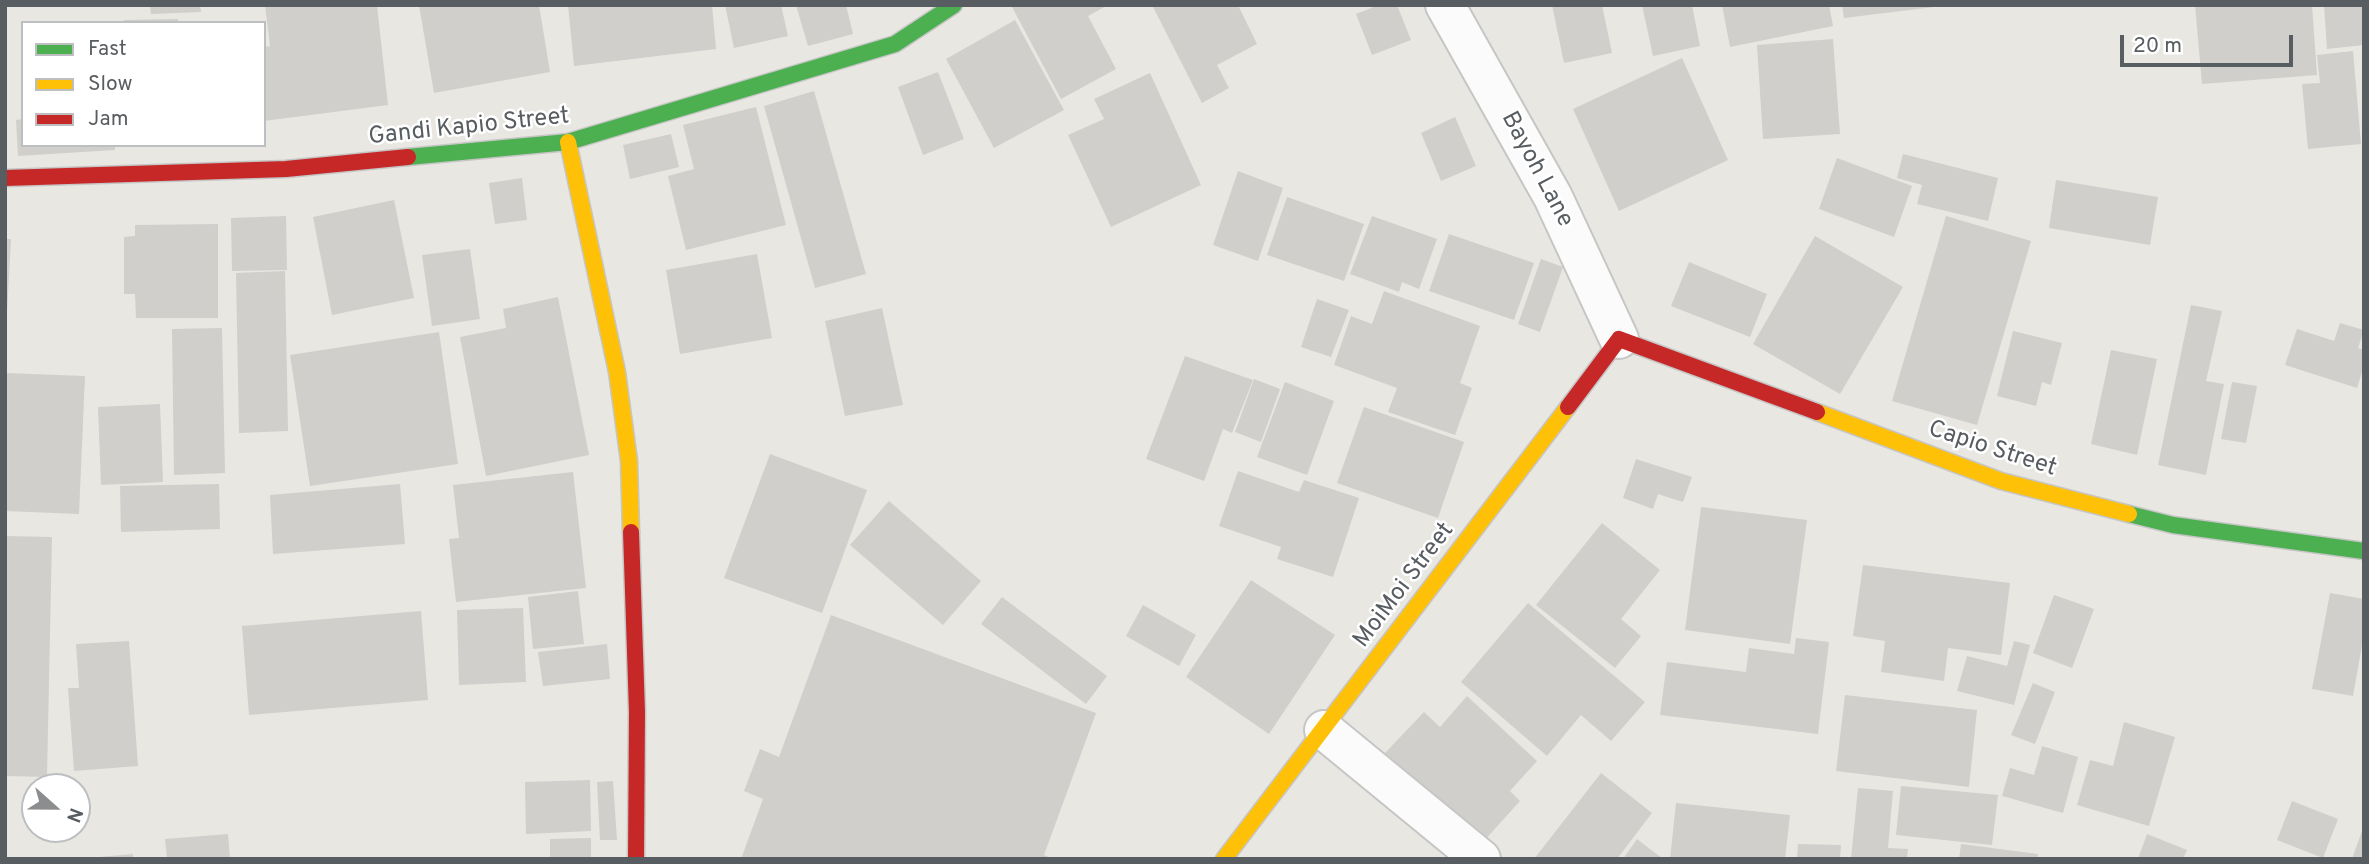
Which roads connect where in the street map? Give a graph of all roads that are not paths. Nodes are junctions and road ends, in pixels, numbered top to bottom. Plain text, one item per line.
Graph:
1 (954, 5) edge
2 (1445, 5) edge
3 (568, 142) junction
4 (5, 178) edge
5 (1619, 339) junction
6 (2364, 551) edge
7 (1324, 730) junction
8 (636, 859) edge
9 (1224, 859) edge
10 (1481, 859) edge

1 - 3 street, Gandi Kapio Street
2 - 5 street, Bayoh Lane
3 - 4 street, Gandi Kapio Street
3 - 8 street
5 - 6 street, Capio Street
5 - 7 street, MoiMoi Street
7 - 9 street, MoiMoi Street
7 - 10 street

